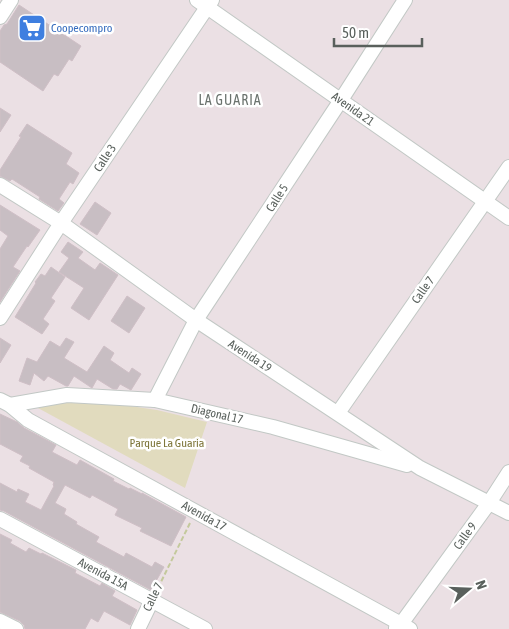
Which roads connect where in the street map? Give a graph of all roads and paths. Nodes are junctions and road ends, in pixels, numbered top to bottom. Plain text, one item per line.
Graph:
1 (11, 0) edge
2 (405, 0) edge
3 (205, 2) edge
4 (0, 17) edge
5 (341, 100) junction
6 (509, 167) edge
7 (0, 185) edge
8 (485, 201) junction
9 (509, 218) edge
10 (61, 223) junction
11 (0, 318) edge
12 (196, 320) junction
13 (156, 400) junction
14 (5, 403) edge
15 (338, 413) junction
16 (420, 468) junction
17 (509, 472) edge
18 (489, 502) junction
19 (195, 512) junction
20 (509, 513) edge
21 (0, 519) edge
22 (152, 600) junction
23 (0, 621) edge
24 (402, 628) edge
25 (16, 629) edge
26 (138, 629) edge
27 (205, 629) edge

1 - 4 street
2 - 5 street, Calle 5
3 - 5 street, Avenida 21
3 - 10 street, Calle 3
5 - 8 street, Avenida 21
5 - 12 street, Calle 5
6 - 8 street, Calle 7
7 - 10 street, Avenida 19
8 - 9 street, Avenida 21
8 - 15 street, Calle 7
10 - 11 street, Calle 3
10 - 12 street, Avenida 19
12 - 13 street, Calle 5
12 - 15 street, Avenida 19
13 - 14 street, Diagonal 17
13 - 16 street, Diagonal 17
14 - 19 street, Avenida 17
15 - 16 street, Avenida 19
16 - 18 street, Avenida 19
17 - 18 street, Calle 9
18 - 20 street, Avenida 19
18 - 24 street, Calle 9
19 - 22 path, Calle 7
19 - 24 street, Avenida 17
21 - 22 street, Avenida 15A
22 - 26 street, Calle 7
22 - 27 street, Avenida 15A
23 - 25 street

